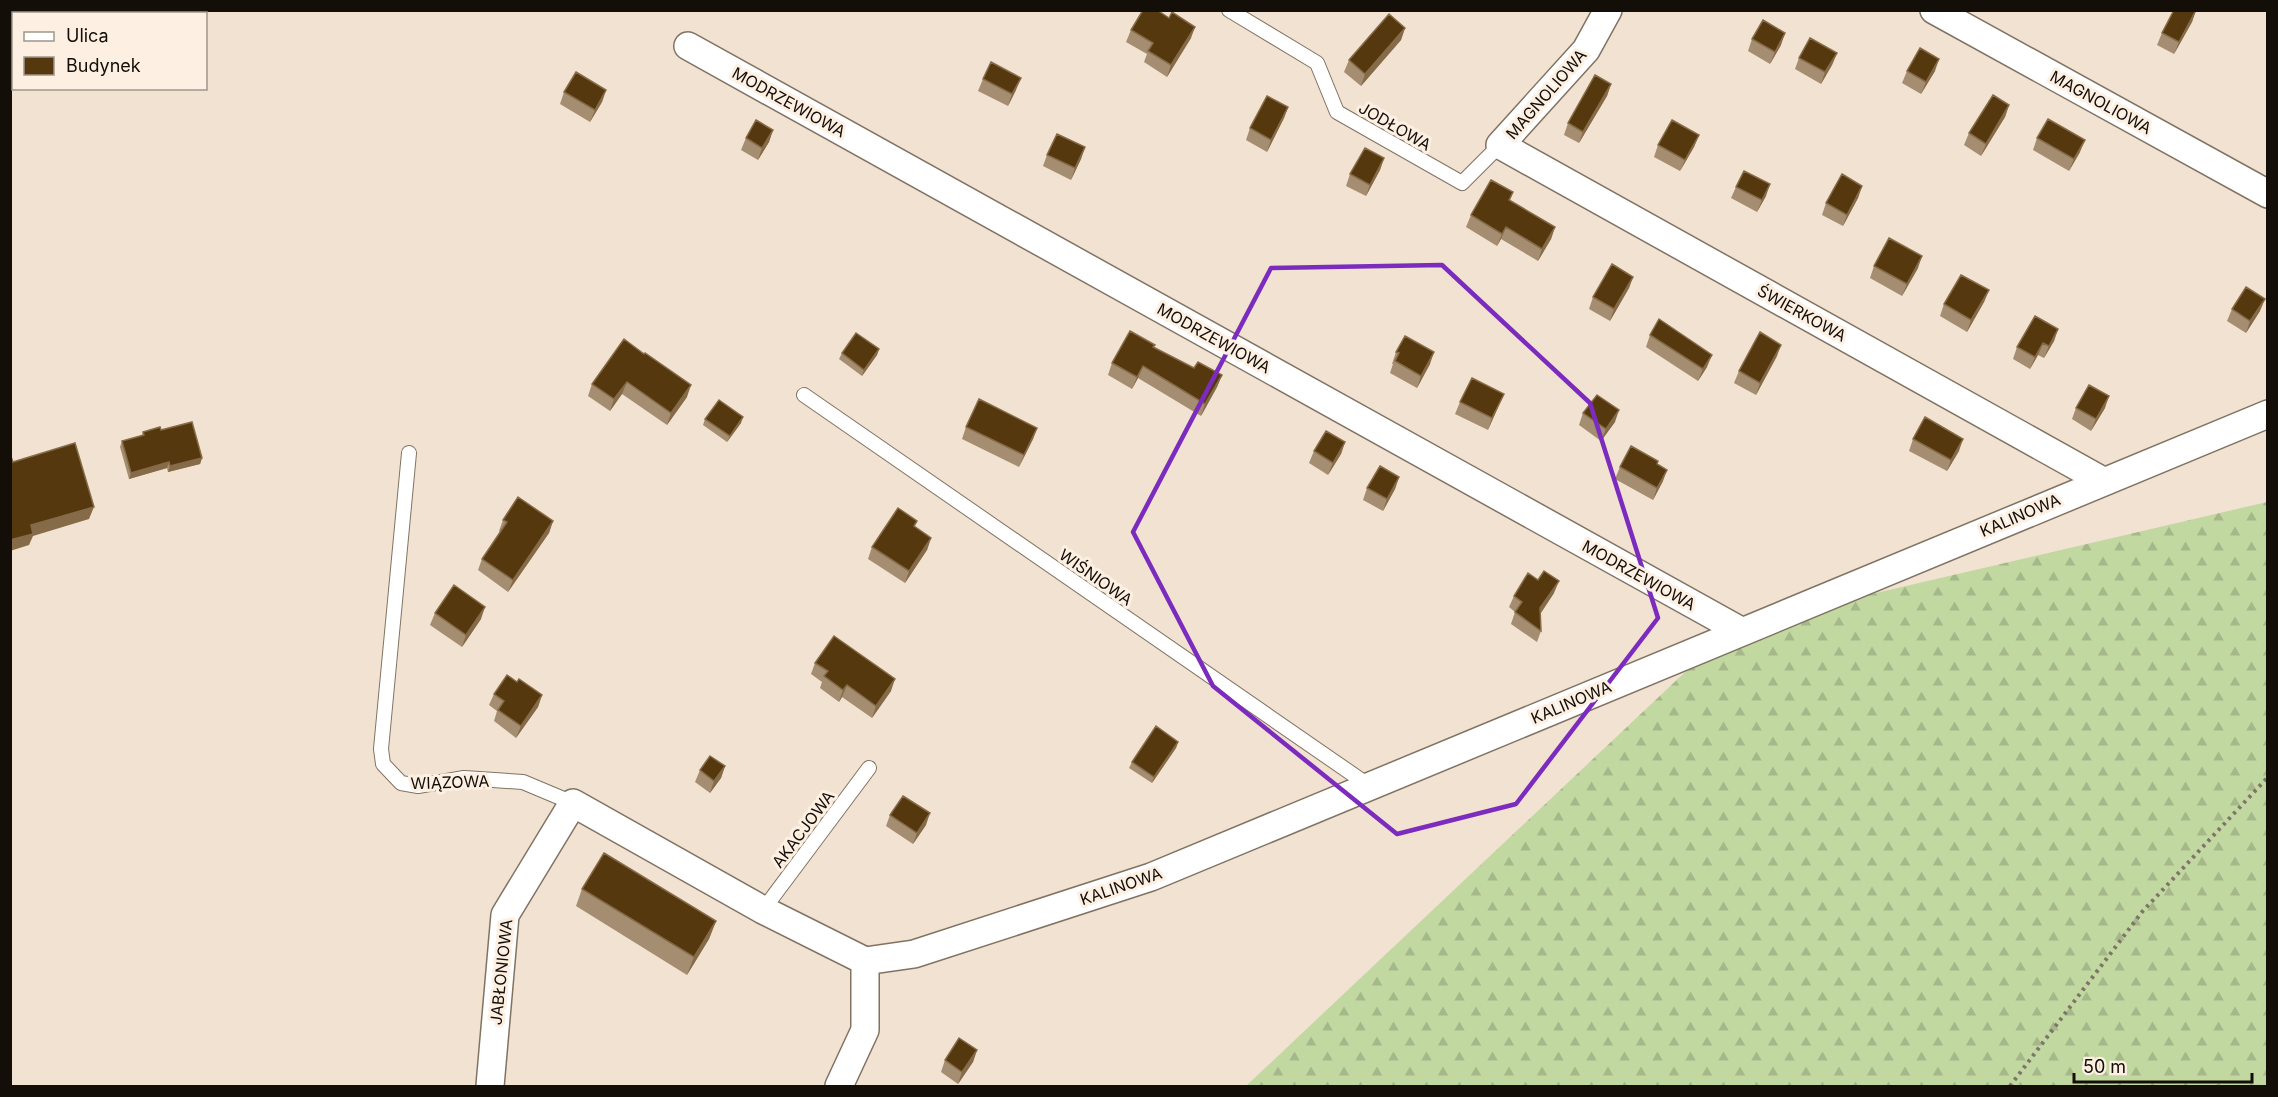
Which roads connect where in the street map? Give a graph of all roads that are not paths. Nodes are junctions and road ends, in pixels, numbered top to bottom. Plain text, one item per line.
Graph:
1 (1229, 10) edge
2 (1608, 10) edge
3 (1934, 10) edge
4 (688, 46) dead end
5 (1500, 145) junction
6 (2268, 194) edge
7 (804, 395) dead end
8 (2268, 414) edge
9 (409, 453) dead end
10 (2103, 481) junction
11 (1741, 631) junction
12 (869, 768) dead end
13 (1371, 787) junction
14 (573, 803) junction
15 (763, 910) junction
16 (864, 961) junction
17 (490, 1086) edge
18 (839, 1086) edge

1 - 5 lane, JODŁOWA
2 - 5 street, MAGNOLIOWA
3 - 6 street, MAGNOLIOWA
4 - 11 street, MODRZEWIOWA
5 - 10 street, ŚWIERKOWA
7 - 13 lane, WIŚNIOWA
8 - 10 street, KALINOWA
9 - 14 lane, WIĄZOWA
10 - 11 street, KALINOWA
11 - 13 street, KALINOWA
12 - 15 lane, AKACJOWA
13 - 16 street, KALINOWA
14 - 15 street, WIĄZOWA
14 - 17 street, JABŁONIOWA
15 - 16 street, WIĄZOWA
16 - 18 street

